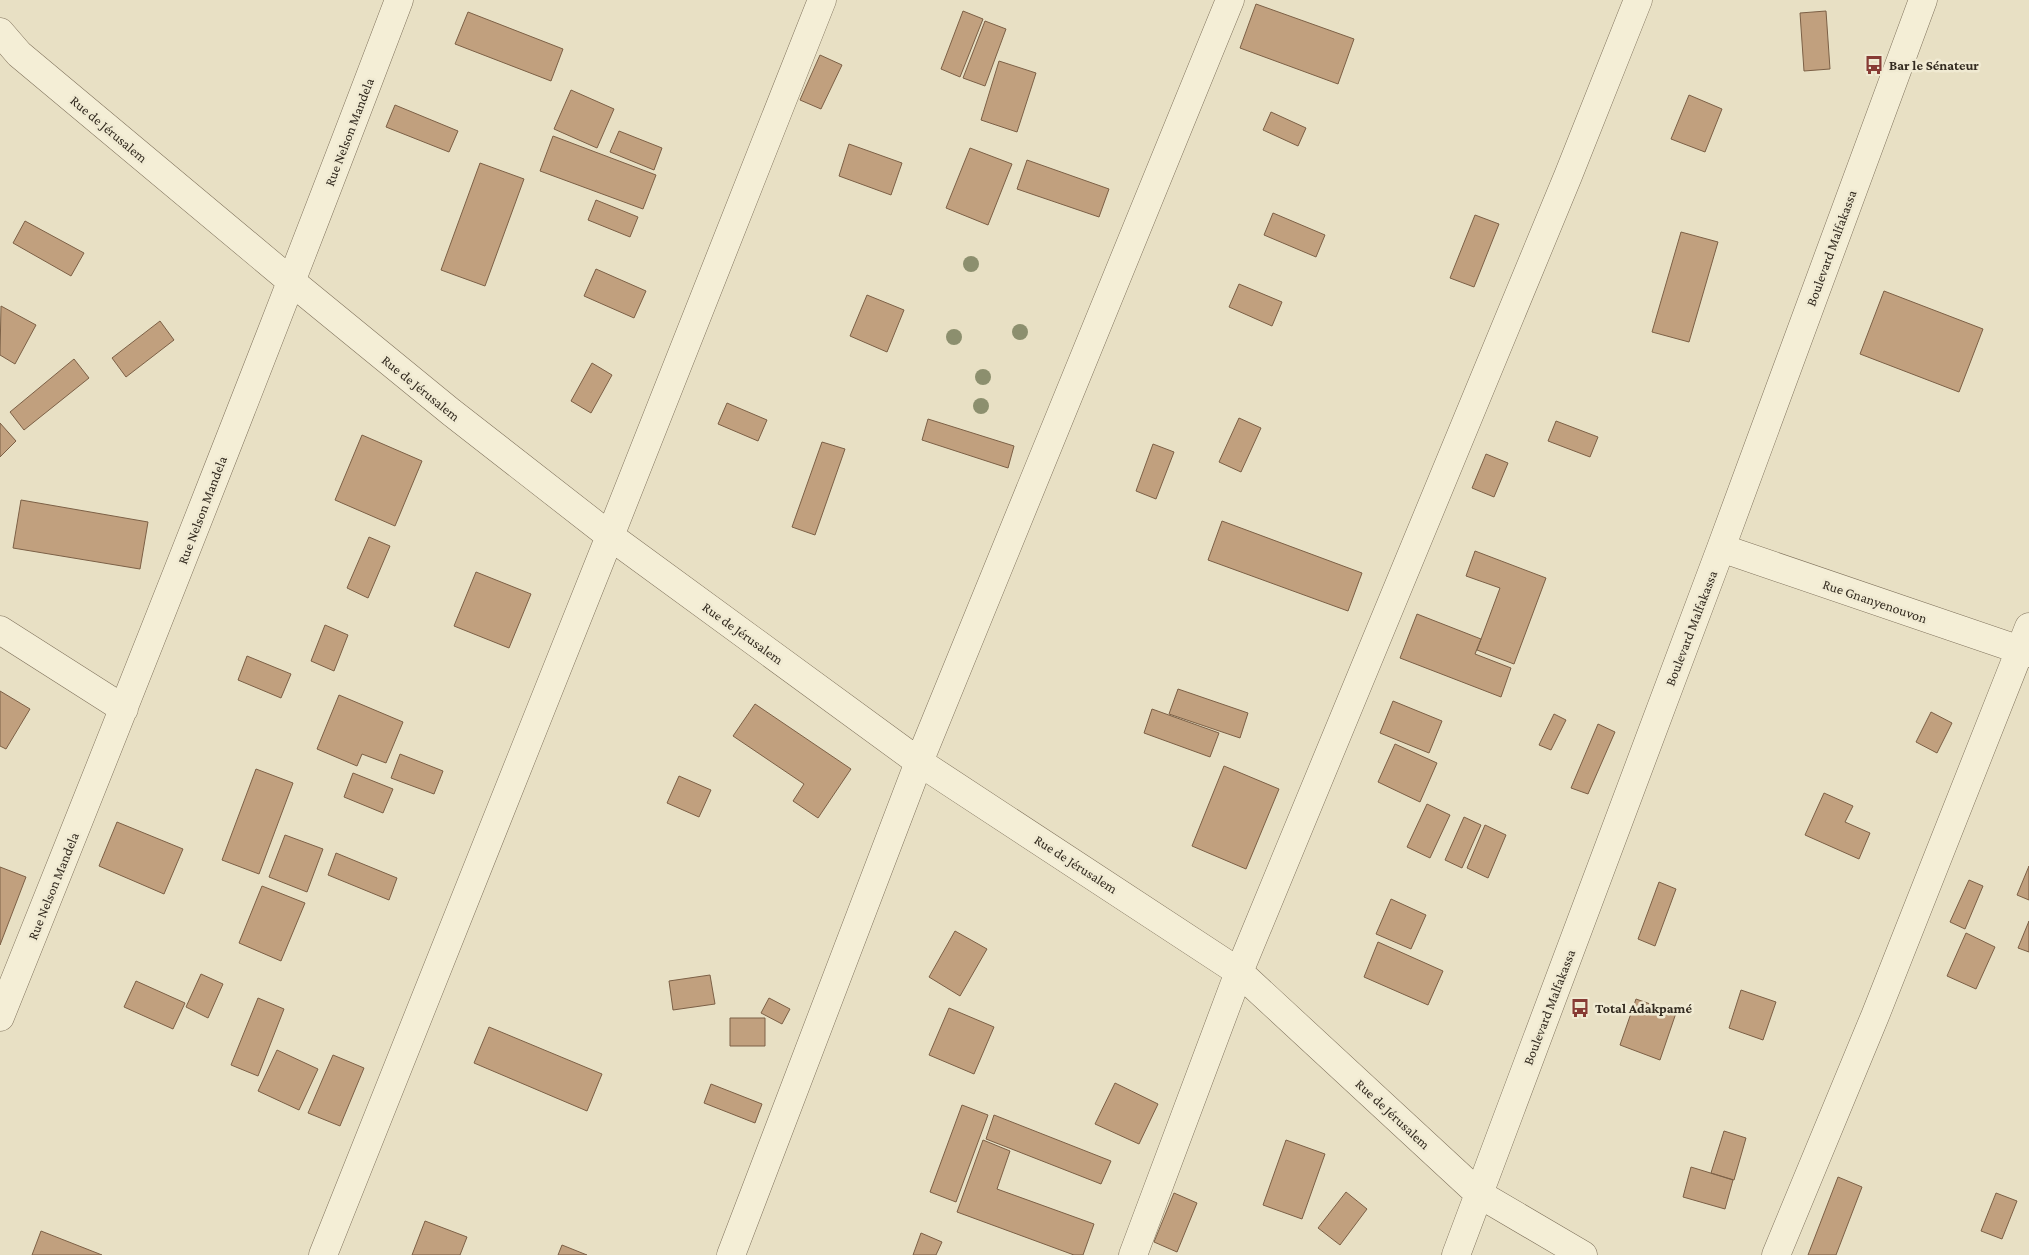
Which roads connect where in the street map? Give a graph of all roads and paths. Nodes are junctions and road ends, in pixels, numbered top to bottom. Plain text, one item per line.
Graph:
1 (398, 0) edge
2 (822, 0) edge
3 (1230, 0) edge
4 (1638, 0) edge
5 (1923, 0) edge
6 (0, 32) edge
7 (292, 282) junction
8 (610, 536) junction
9 (1721, 548) junction
10 (0, 630) edge
11 (2026, 643) edge
12 (124, 709) junction
13 (919, 762) junction
14 (1239, 972) junction
15 (0, 1017) edge
16 (1479, 1194) junction
17 (323, 1255) edge
18 (731, 1255) edge
19 (1133, 1255) edge
20 (1456, 1255) edge
21 (1583, 1255) edge
22 (1776, 1255) edge

1 - 7 street, Rue Nelson Mandela
2 - 8 street
3 - 13 street
4 - 14 street
5 - 9 street, Boulevard Malfakassa
6 - 7 street, Rue de Jérusalem
7 - 8 street, Rue de Jérusalem
7 - 12 street, Rue Nelson Mandela
8 - 13 street, Rue de Jérusalem
8 - 17 street
9 - 11 street, Rue Gnanyenouvon
9 - 16 street, Boulevard Malfakassa
10 - 12 street
11 - 22 street
12 - 15 street, Rue Nelson Mandela
13 - 14 street, Rue de Jérusalem
13 - 18 street
14 - 16 street, Rue de Jérusalem
14 - 19 street
16 - 20 street, Boulevard Malfakassa
16 - 21 street, Rue de Jérusalem

